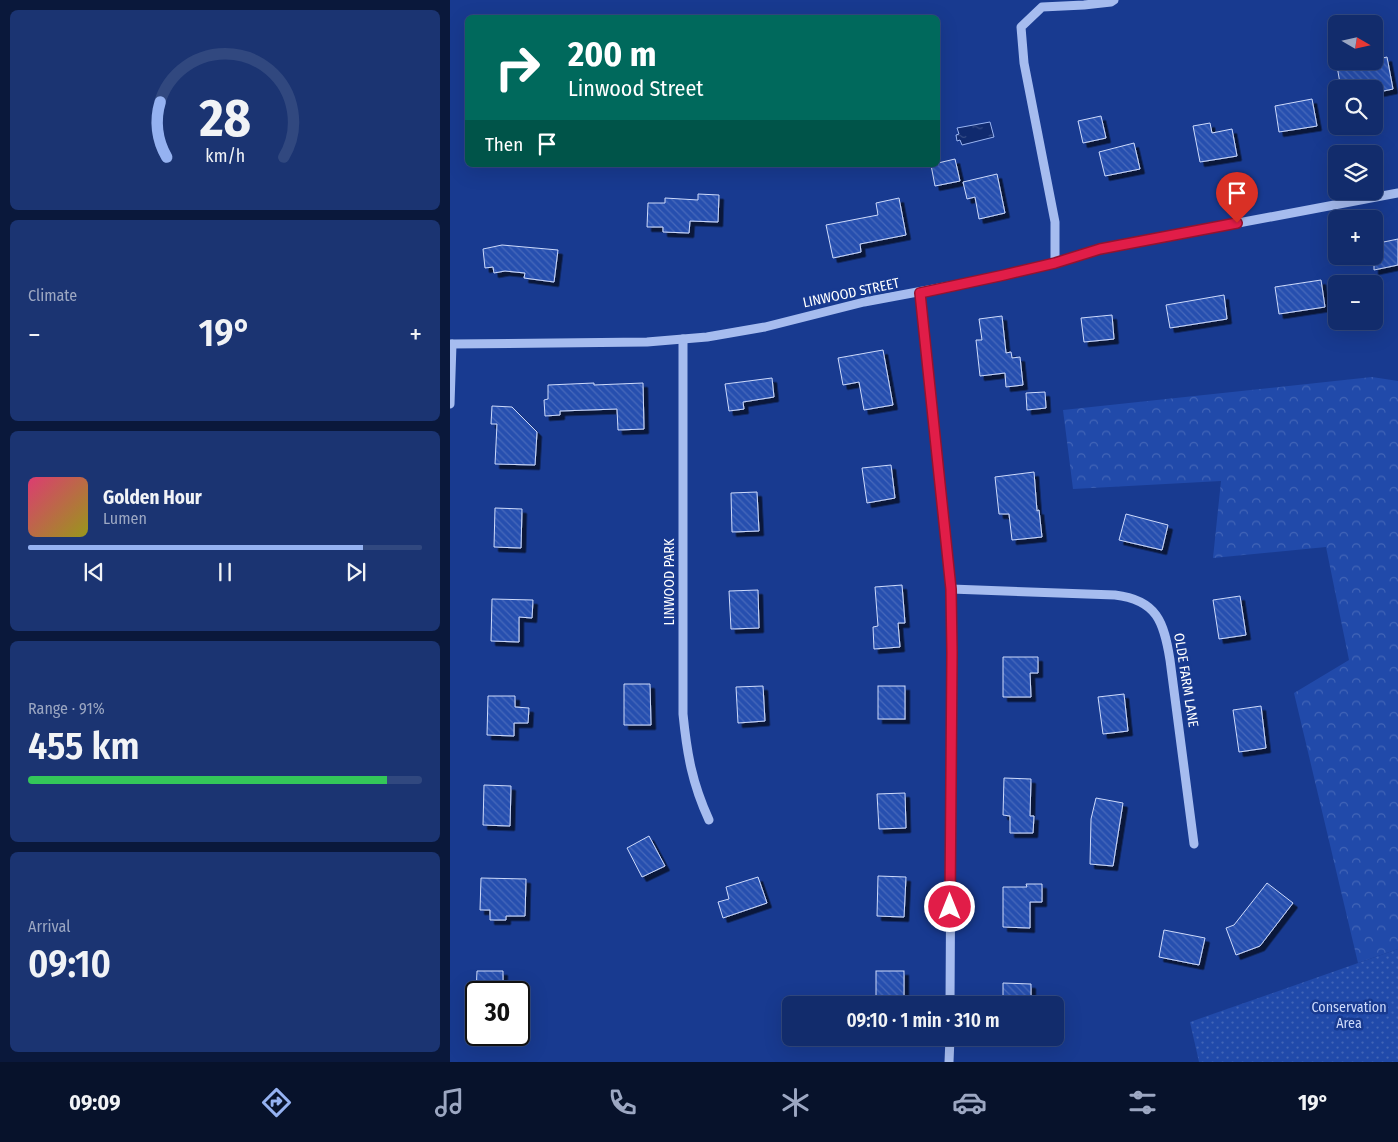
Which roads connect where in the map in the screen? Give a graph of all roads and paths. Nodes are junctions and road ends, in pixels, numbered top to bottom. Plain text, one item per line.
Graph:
1 (1114, 0) edge
2 (1398, 192) edge
3 (1055, 263) junction
4 (920, 293) junction
5 (683, 339) junction
6 (451, 344) edge
7 (450, 404) edge
8 (951, 589) junction
9 (709, 820) dead end
10 (1194, 844) dead end
11 (950, 996) edge
12 (950, 1046) edge
13 (949, 1062) edge

1 - 3 street
2 - 3 street, LINWOOD STREET
3 - 4 street, LINWOOD STREET
4 - 5 street, LINWOOD STREET
4 - 8 street
5 - 6 street, LINWOOD STREET
5 - 9 street, LINWOOD PARK
6 - 7 street
8 - 10 street, OLDE FARM LANE
8 - 11 street
12 - 13 street

